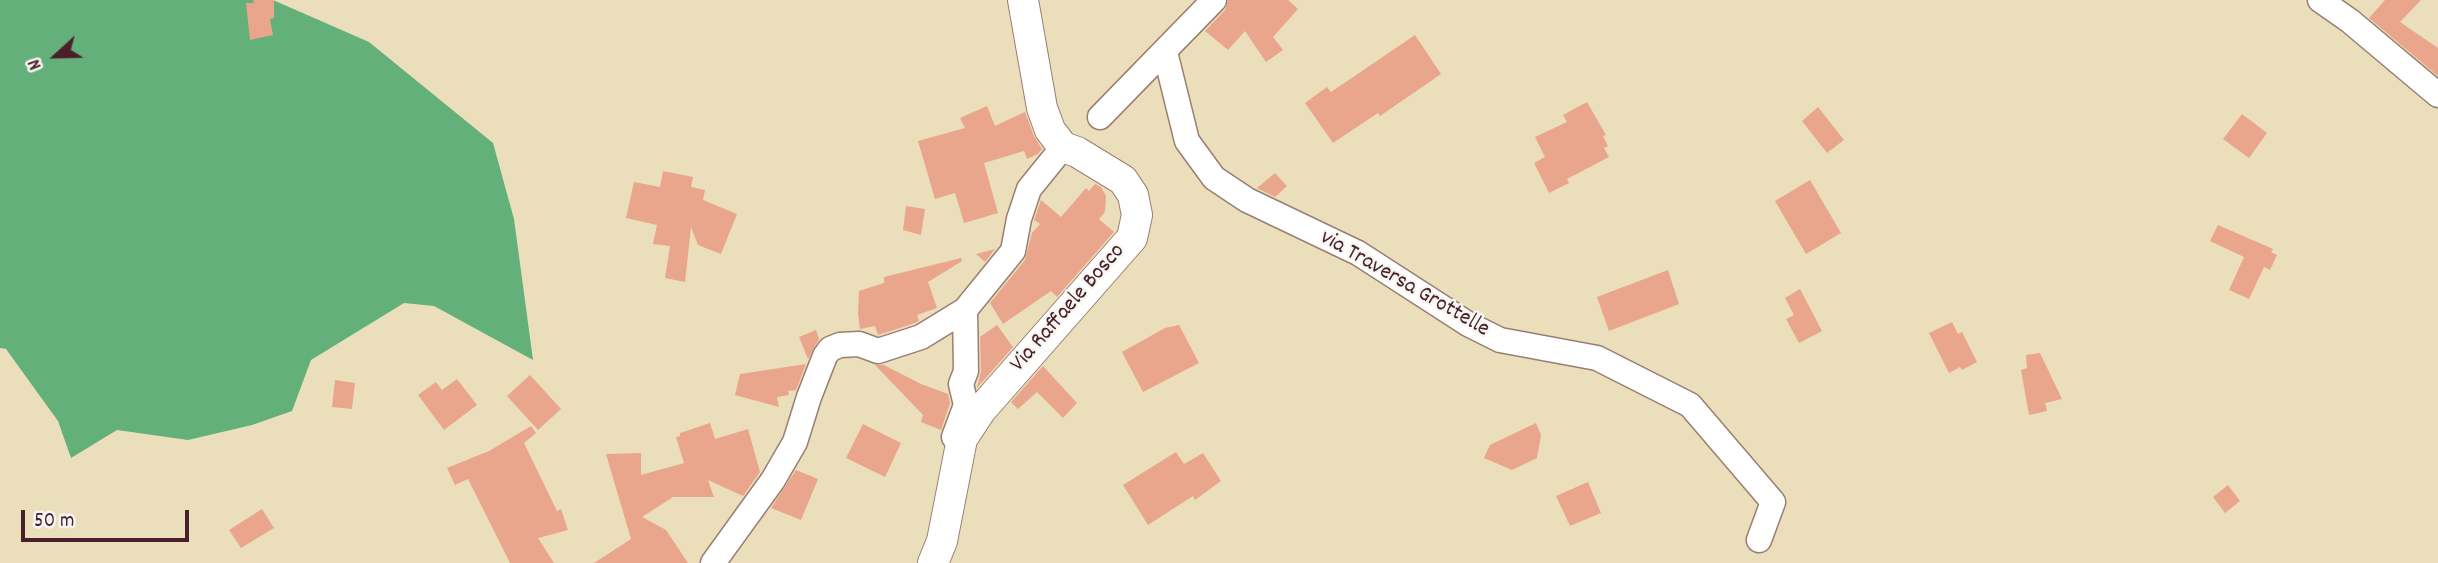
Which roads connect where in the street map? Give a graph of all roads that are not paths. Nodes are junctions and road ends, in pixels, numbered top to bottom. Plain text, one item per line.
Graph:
1 (1023, 0) edge
2 (1214, 0) edge
3 (2320, 0) edge
4 (1165, 52) junction
5 (2438, 95) edge
6 (1100, 117) dead end
7 (1063, 147) junction
8 (965, 310) junction
9 (1759, 540) dead end
10 (937, 552) edge
11 (713, 563) edge

1 - 7 street
2 - 4 street
3 - 5 street
4 - 6 street
4 - 9 street, via Traversa Grottelle
7 - 8 street
7 - 10 street, Via Raffaele Bosco
8 - 10 street
8 - 11 street

